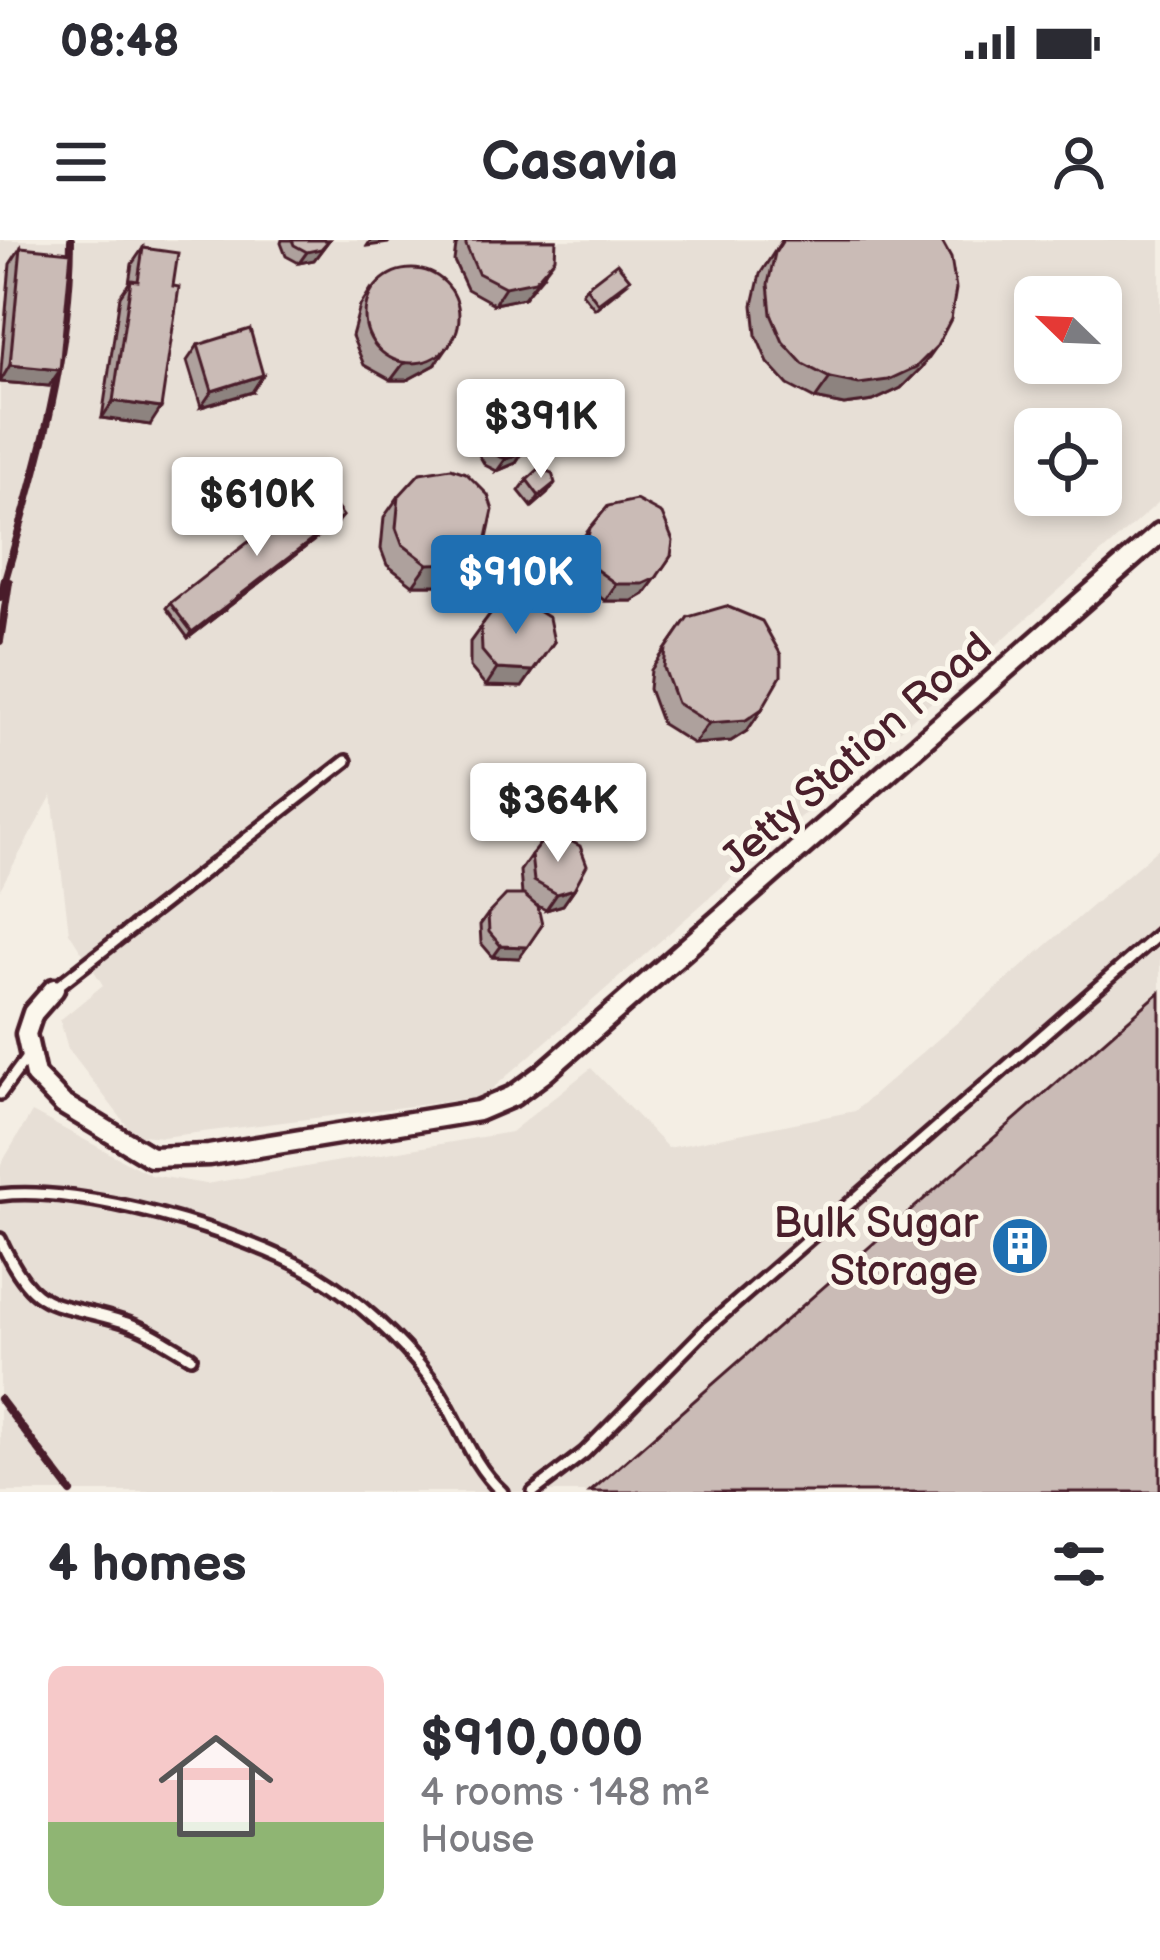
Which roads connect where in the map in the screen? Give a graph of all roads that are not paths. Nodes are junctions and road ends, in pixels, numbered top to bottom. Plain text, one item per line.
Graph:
1 (1160, 532) edge
2 (346, 761) dead end
3 (1160, 933) edge
4 (54, 989) joint
5 (28, 1056) junction
6 (0, 1094) edge
7 (0, 1195) edge
8 (0, 1239) edge
9 (190, 1357) dead end
10 (502, 1492) edge
11 (533, 1492) edge

1 - 5 street, Jetty Station Road
2 - 4 lane
3 - 11 lane
4 - 5 street
5 - 6 lane
7 - 10 lane
8 - 9 lane

